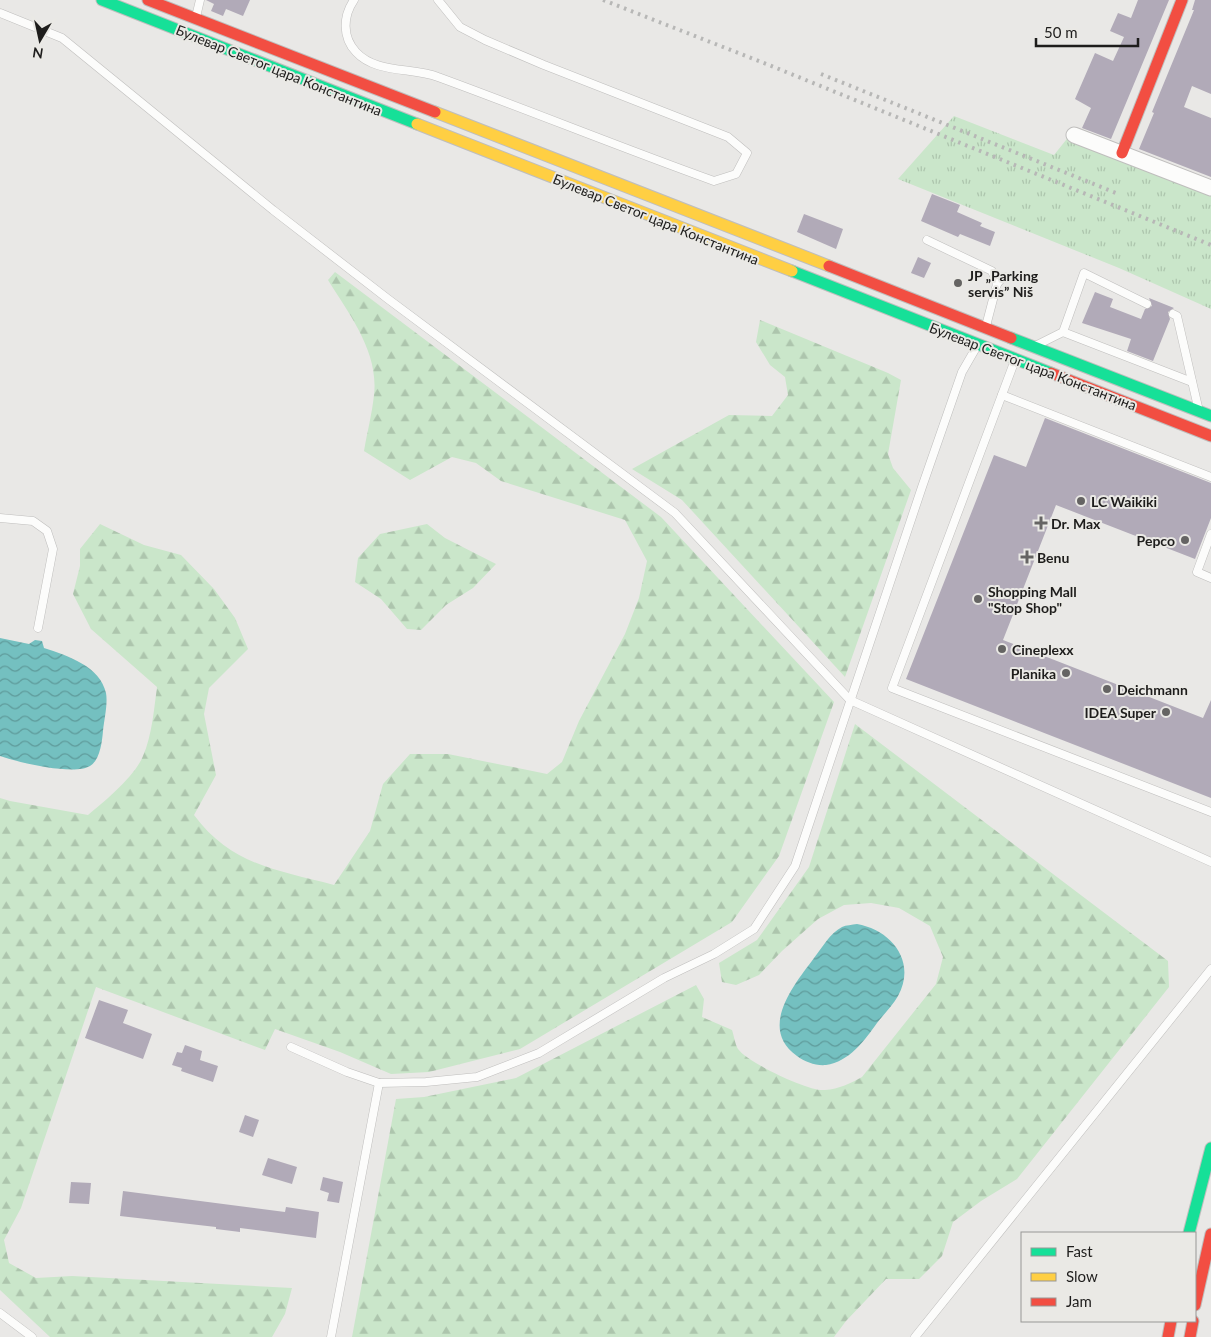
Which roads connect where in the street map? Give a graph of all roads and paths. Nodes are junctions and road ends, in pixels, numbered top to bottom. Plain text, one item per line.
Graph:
1 (102, 0) edge
2 (148, 0) edge
3 (200, 0) edge
4 (354, 0) edge
5 (438, 0) edge
6 (1182, 0) edge
7 (0, 13) edge
8 (195, 18) junction
9 (1074, 135) dead end
10 (1122, 153) junction
11 (1211, 188) edge
12 (927, 240) dead end
13 (1011, 277) dead end
14 (997, 284) junction
15 (1147, 304) dead end
16 (1173, 314) dead end
17 (985, 329) junction
18 (1064, 332) junction
19 (977, 345) junction
20 (1033, 347) junction
21 (1016, 360) junction
22 (1192, 382) junction
23 (1002, 395) junction
24 (1199, 411) junction
25 (1211, 416) edge
26 (1211, 436) edge
27 (1211, 476) edge
28 (0, 518) edge
29 (1211, 534) edge
30 (1211, 578) edge
31 (38, 628) dead end
32 (850, 700) junction
33 (1211, 812) edge
34 (1211, 862) edge
35 (1211, 969) edge
36 (291, 1046) dead end
37 (379, 1084) junction
38 (1211, 1148) edge
39 (1189, 1232) edge
40 (1211, 1234) edge
41 (1196, 1301) edge
42 (0, 1313) edge
43 (1171, 1322) edge
44 (1193, 1322) edge
45 (32, 1337) edge
46 (331, 1337) edge
47 (915, 1337) edge
48 (1168, 1337) edge
49 (1190, 1337) edge

1 - 19 main road, Булевар Светог цара Константина
2 - 8 main road, Булевар Светог цара Константина
3 - 8 lane
4 - 5 lane
6 - 10 main road
7 - 32 lane
8 - 17 main road, Булевар Светог цара Константина
9 - 10 street
10 - 11 street
12 - 14 lane
13 - 14 lane
14 - 17 lane
15 - 18 lane
16 - 22 lane
17 - 19 lane
17 - 20 main road, Булевар Светог цара Константина
18 - 20 lane
18 - 22 lane
19 - 21 main road, Булевар Светог цара Константина
19 - 32 lane
20 - 24 main road, Булевар Светог цара Константина
21 - 23 lane
21 - 26 main road, Булевар Светог цара Константина
22 - 24 lane
23 - 27 lane
23 - 33 lane
24 - 25 main road, Булевар Светог цара Константина
28 - 31 lane
29 - 30 lane
32 - 34 lane
32 - 37 lane
35 - 47 lane
36 - 37 lane
37 - 46 lane
38 - 39 main road
40 - 41 main road
42 - 45 lane
43 - 48 main road
44 - 49 main road

